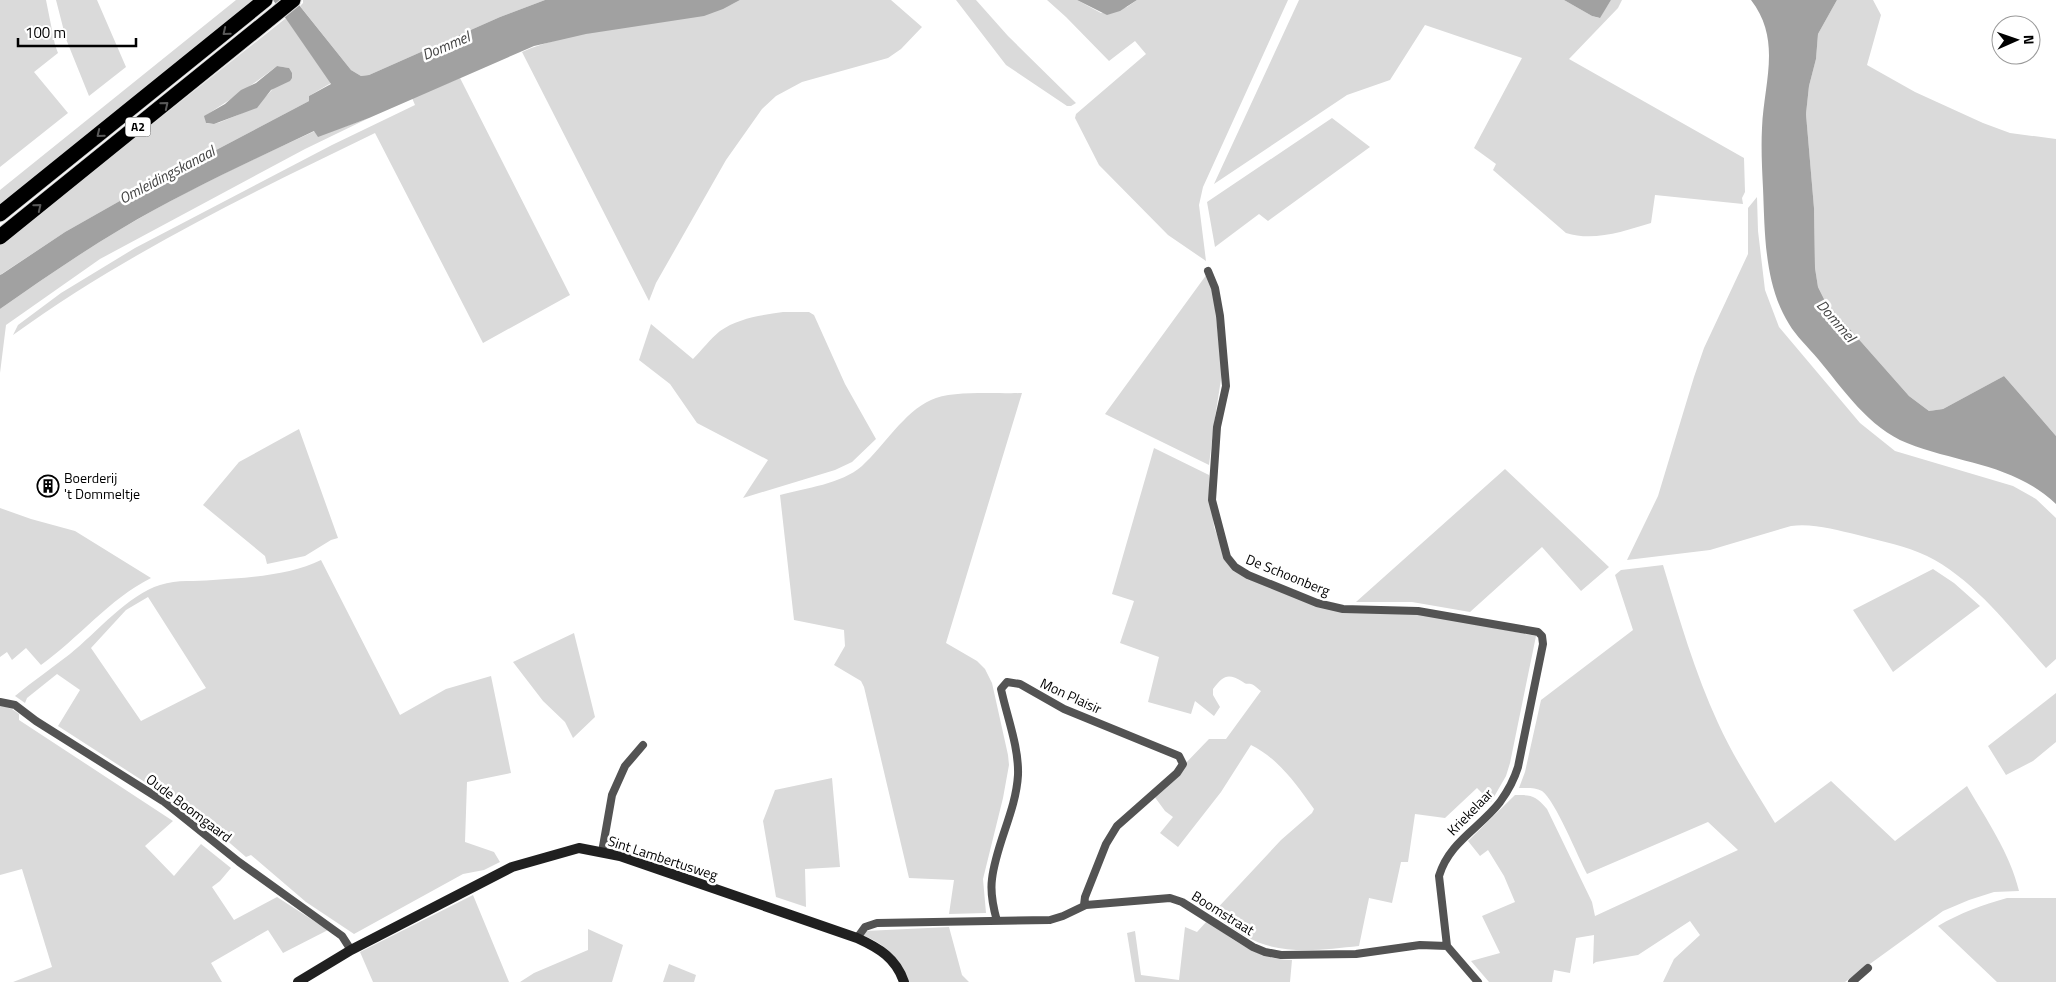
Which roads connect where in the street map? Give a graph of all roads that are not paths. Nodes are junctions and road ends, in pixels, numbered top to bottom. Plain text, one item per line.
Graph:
1 (293, 0) edge
2 (265, 1) edge
3 (0, 214) edge
4 (0, 238) edge
5 (1208, 271) dead end
6 (1542, 636) joint
7 (0, 702) edge
8 (643, 745) dead end
9 (602, 852) junction
10 (1086, 905) junction
11 (996, 921) junction
12 (857, 938) junction
13 (1447, 946) junction
14 (351, 950) junction
15 (1868, 968) dead end
16 (298, 982) edge
17 (904, 982) edge
18 (1478, 982) edge
19 (1852, 982) edge

4 -> 1 highway, A2
2 -> 3 highway, A2
5 - 6 street, De Schoonberg
6 - 13 street, Kriekelaar
7 - 14 street, Oude Boomgaard
8 - 9 street
9 - 12 street, Sint Lambertusweg
9 - 14 street, Sint Lambertusweg
10 - 11 street, Boomstraat
10 - 11 street, Mon Plaisir
10 - 13 street, Boomstraat
11 - 12 street, Boomstraat
12 - 17 street, Sint Lambertusweg
13 - 18 street
14 - 16 street, Sint Lambertusweg
15 - 19 street

